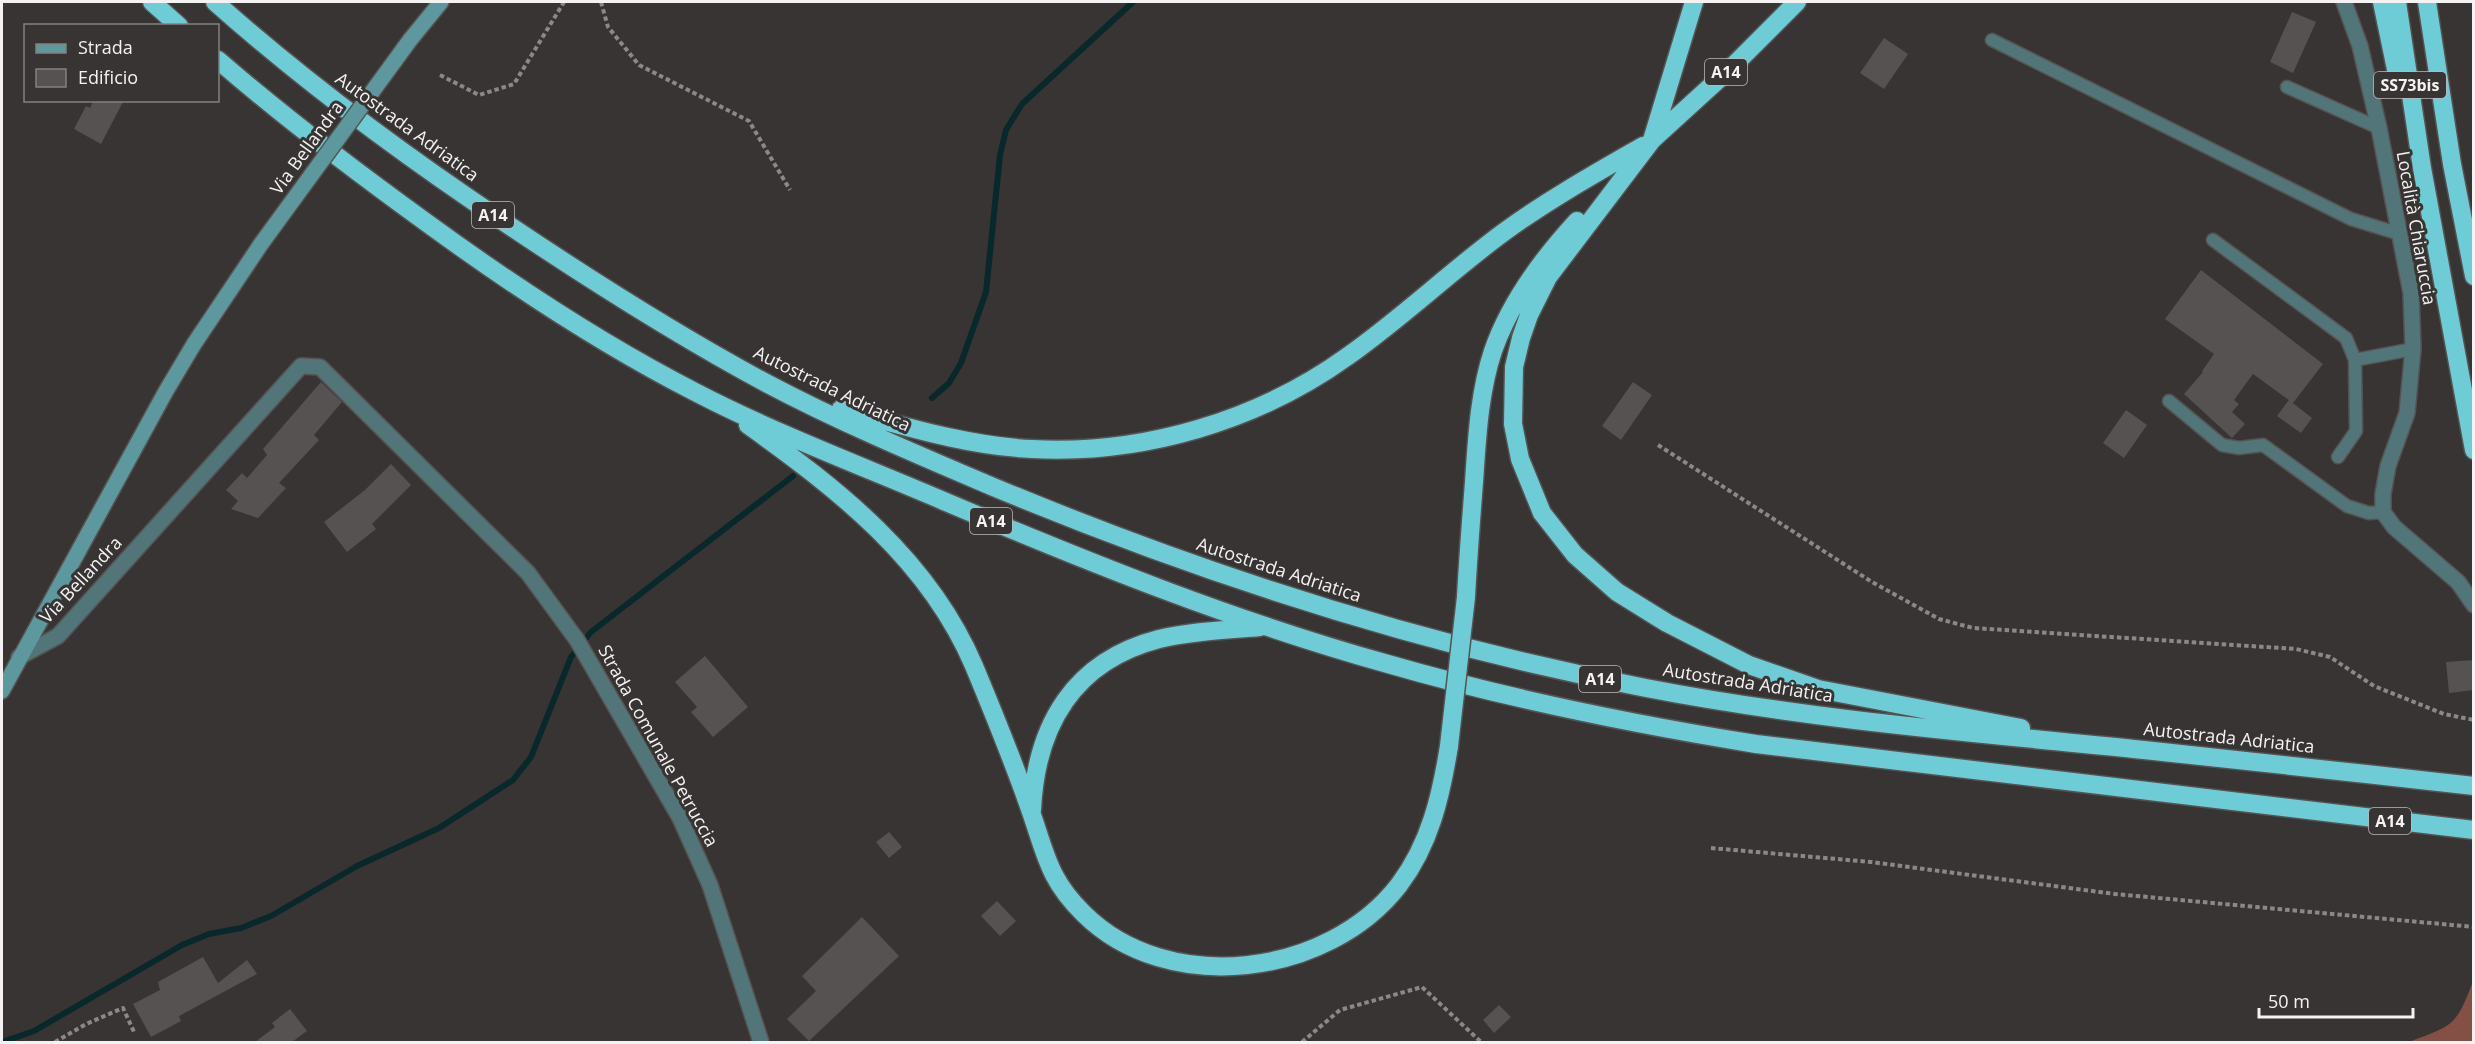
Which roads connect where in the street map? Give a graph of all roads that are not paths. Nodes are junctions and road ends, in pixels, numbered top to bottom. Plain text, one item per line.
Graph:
1 (152, 2) edge
2 (215, 2) edge
3 (441, 2) edge
4 (1694, 2) edge
5 (1797, 2) edge
6 (2344, 2) edge
7 (2382, 2) edge
8 (2397, 2) edge
9 (2427, 2) edge
10 (176, 24) edge
11 (1992, 40) dead end
12 (219, 61) edge
13 (2287, 87) dead end
14 (2379, 128) junction
15 (1652, 140) junction
16 (2422, 168) junction
17 (2400, 234) junction
18 (2214, 240) dead end
19 (2474, 276) edge
20 (2413, 349) junction
21 (2355, 360) junction
22 (793, 397) junction
23 (2169, 401) dead end
24 (719, 404) junction
25 (2474, 450) edge
26 (2338, 457) dead end
27 (2383, 512) junction
28 (2474, 605) edge
29 (1266, 627) junction
30 (577, 640) joint
31 (19, 657) junction
32 (2, 691) edge
33 (2144, 750) junction
34 (2474, 786) edge
35 (1032, 814) junction
36 (2474, 830) edge
37 (761, 1042) edge

1 - 10 highway
2 - 22 highway, Autostrada Adriatica / A14
3 - 31 main road, Via Bellandra, bridge
4 - 15 highway, A14
5 - 15 highway, A14
6 - 14 street, Località Chiaruccia
7 - 16 highway
8 - 16 highway, SS73bis
9 - 19 highway, SS73bis
11 - 17 lane
12 - 24 highway, A14
13 - 14 lane
14 - 17 street, Località Chiaruccia
15 - 22 highway, A14
15 - 33 highway, A14
15 - 35 highway, A14, bridge
16 - 25 highway, SS73bis
17 - 20 street, Località Chiaruccia
18 - 21 lane
20 - 21 lane
20 - 27 street, Località Chiaruccia
21 - 26 lane
22 - 33 highway, Autostrada Adriatica / A14
23 - 27 lane
24 - 29 highway, A14
24 - 35 highway, A14
27 - 28 street
29 - 35 highway, A14
29 - 36 highway, A14
30 - 31 street, Via Bellandra
30 - 37 street, Strada Comunale Petruccia
31 - 32 main road
33 - 34 highway, Autostrada Adriatica / A14

